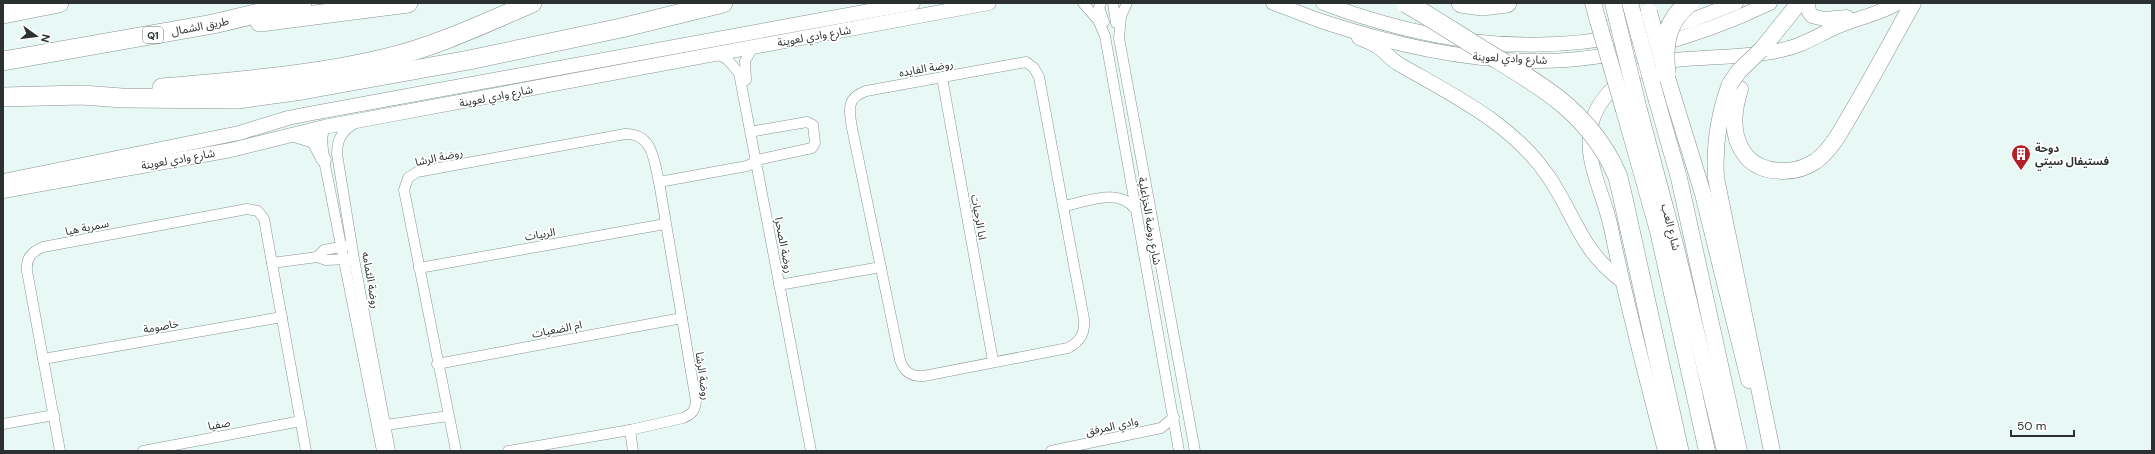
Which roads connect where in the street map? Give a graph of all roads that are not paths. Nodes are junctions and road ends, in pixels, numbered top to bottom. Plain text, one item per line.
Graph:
1 (59, 3) edge
2 (302, 3) edge
3 (408, 3) edge
4 (532, 3) edge
5 (723, 3) edge
6 (913, 3) edge
7 (989, 3) edge
8 (1083, 3) edge
9 (1101, 3) edge
10 (1113, 3) edge
11 (1126, 3) edge
12 (1273, 3) edge
13 (1323, 3) edge
14 (1406, 3) edge
15 (1461, 3) edge
16 (1507, 3) edge
17 (1593, 3) edge
18 (1689, 3) edge
19 (1736, 3) edge
20 (1770, 3) edge
21 (1799, 3) edge
22 (1808, 3) edge
23 (1898, 3) edge
24 (1913, 3) edge
25 (1648, 7) edge
26 (3, 8) edge
27 (1632, 8) edge
28 (28, 9) junction
29 (1615, 9) edge
30 (3, 14) edge
31 (1865, 16) junction
32 (1325, 22) junction
33 (213, 24) junction
34 (1119, 38) junction
35 (1106, 44) junction
36 (753, 47) junction
37 (716, 54) junction
38 (3, 61) edge
39 (1666, 74) junction
40 (942, 77) junction
41 (486, 82) junction
42 (1735, 87) junction
43 (82, 95) junction
44 (3, 97) edge
45 (1631, 108) junction
46 (357, 122) junction
47 (324, 127) junction
48 (755, 131) junction
49 (290, 135) junction
50 (324, 160) junction
51 (758, 161) junction
52 (1130, 176) junction
53 (3, 181) edge
54 (659, 182) junction
55 (3, 191) edge
56 (1112, 197) junction
57 (1064, 206) junction
58 (1136, 209) junction
59 (665, 224) junction
60 (352, 245) junction
61 (341, 247) junction
62 (317, 257) junction
63 (354, 259) junction
64 (343, 260) junction
65 (1719, 262) junction
66 (272, 263) junction
67 (881, 267) junction
68 (419, 268) junction
69 (1622, 281) junction
70 (782, 285) junction
71 (282, 316) junction
72 (682, 318) junction
73 (43, 359) junction
74 (993, 362) junction
75 (437, 364) junction
76 (54, 415) junction
77 (1174, 417) junction
78 (449, 418) junction
79 (301, 421) junction
80 (3, 424) edge
81 (1768, 425) junction
82 (382, 429) junction
83 (630, 430) junction
84 (1177, 438) junction
85 (60, 451) edge
86 (143, 451) edge
87 (306, 451) edge
88 (382, 451) edge
89 (390, 451) edge
90 (456, 451) edge
91 (508, 451) edge
92 (633, 451) edge
93 (811, 451) edge
94 (816, 451) edge
95 (1051, 451) edge
96 (1075, 451) edge
97 (1179, 451) edge
98 (1195, 451) edge
99 (1665, 451) edge
100 (1679, 451) edge
101 (1707, 451) edge
102 (1725, 451) edge
103 (1740, 451) edge
104 (1772, 451) edge

1 - 28 highway
2 - 33 highway, طريق الشمال / Q1
3 - 33 highway
4 - 43 highway
5 - 43 highway
6 - 41 main road, شارع وادي لعوينة
7 - 36 main road, شارع وادي لعوينة
8 - 35 street, شارع روضة الخزاعلية
9 - 35 street
10 - 34 street
11 - 34 street, شارع روضة الخزاعلية
12 - 32 main road, شارع وادي لعوينة
13 - 19 main road, شارع وادي لعوينة
14 - 100 highway, bridge
15 - 16 highway
17 - 45 main road, bridge
18 - 39 highway, bridge
20 - 32 main road, شارع وادي لعوينة
21 - 42 main road, bridge
22 - 31 main road
23 - 31 main road
24 - 42 main road
25 - 39 main road, bridge
26 - 28 highway
27 - 103 main road, شارع العب, bridge
28 - 30 highway
29 - 45 main road, شارع العب, bridge
31 - 69 main road
32 - 69 main road
33 - 38 highway, طريق الشمال / Q1
34 - 98 street, شارع روضة الخزاعلية
35 - 52 street, شارع روضة الخزاعلية
36 - 37 main road, شارع وادي لعوينة
36 - 48 street, روضة الصحرا
37 - 46 main road, شارع وادي لعوينة
37 - 51 street, روضة الصحرا
39 - 65 main road
40 - 57 street, روضة الفايده
40 - 67 street, روضة الفايده
40 - 74 street, ابا الرحيات
41 - 47 main road
41 - 53 main road, شارع وادي لعوينة
42 - 81 main road
43 - 44 highway
45 - 101 main road
45 - 102 main road, شارع العب
46 - 47 main road, شارع وادي لعوينة
46 - 60 street, روضة الثمامه
47 - 49 main road, شارع وادي لعوينة
47 - 50 street, روضة الثمامه
48 - 51 street, روضة الصحرا
48 - 51 street
49 - 50 main road
49 - 55 main road, شارع وادي لعوينة
50 - 61 street, روضة الثمامه
51 - 54 street
51 - 70 street, روضة الصحرا
52 - 56 street
52 - 58 street, شارع روضة الخزاعلية
54 - 59 street, روضة الرشا
54 - 68 street, روضة الرشا
56 - 57 street
56 - 58 street
57 - 74 street, روضة الفايده
58 - 77 street, شارع روضة الخزاعلية
59 - 68 street, الربيات
59 - 72 street, روضة الرشا
60 - 61 street
60 - 63 street, روضة الثمامه
61 - 62 street
61 - 64 street, روضة الثمامه
62 - 64 street
62 - 66 street
63 - 64 street
63 - 82 street, روضة الثمامه
64 - 82 street, روضة الثمامه
65 - 81 main road
65 - 103 main road
66 - 71 street, سمرية هيا
66 - 73 street, سمرية هيا
67 - 70 street
67 - 74 street, روضة الفايده
68 - 75 street, روضة الرشا
69 - 99 main road
70 - 93 street, روضة الصحرا
70 - 94 street, روضة الصحرا
71 - 73 street, خاصومة
71 - 79 street, سمرية هيا
72 - 75 street, ام الضعيات
72 - 83 street, روضة الرشا
73 - 76 street, سمرية هيا
75 - 78 street, روضة الرشا
76 - 80 street
76 - 85 street, سمرية هيا
77 - 84 street, شارع روضة الخزاعلية
77 - 95 street, وادي المرفق
78 - 82 street
78 - 90 street, روضة الرشا
79 - 86 street, صفيا
79 - 87 street, سمرية هيا
81 - 104 main road
82 - 88 street, روضة الثمامه
82 - 89 street, روضة الثمامه
83 - 91 street, روضة الرشا
83 - 92 street
84 - 96 street, وادي المرفق
84 - 97 street, شارع روضة الخزاعلية

